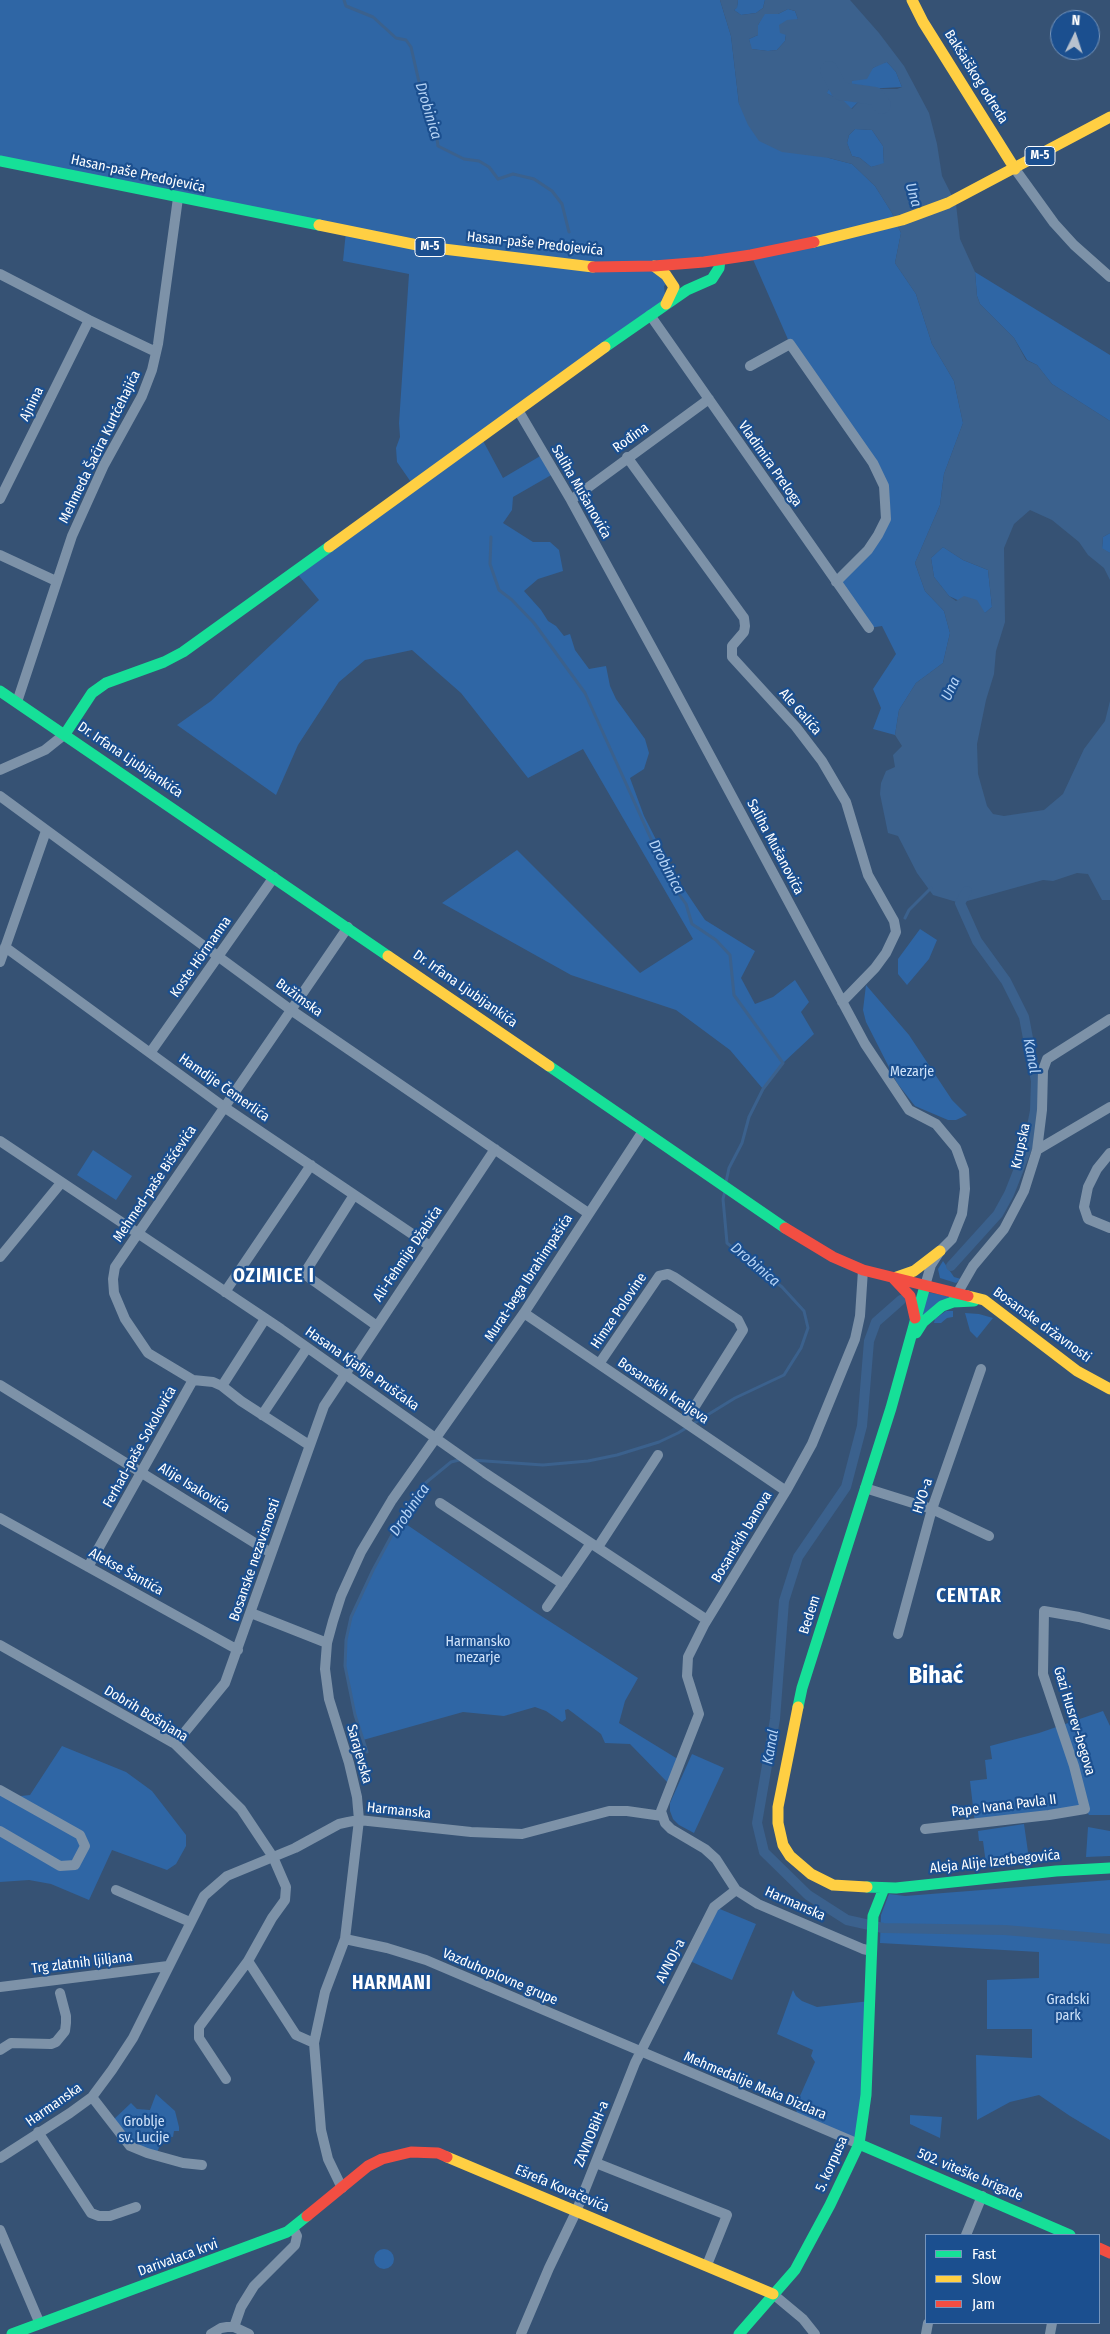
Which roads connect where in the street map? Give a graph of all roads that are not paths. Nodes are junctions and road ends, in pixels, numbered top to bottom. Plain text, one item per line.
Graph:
1 (912, 0) edge
2 (1110, 117) edge
3 (0, 162) edge
4 (1015, 169) junction
5 (178, 198) junction
6 (720, 260) junction
7 (704, 262) junction
8 (654, 266) junction
9 (0, 274) edge
10 (1110, 277) edge
11 (687, 290) junction
12 (666, 304) junction
13 (650, 314) junction
14 (89, 320) junction
15 (156, 352) junction
16 (750, 366) dead end
17 (709, 399) junction
18 (518, 410) junction
19 (627, 457) junction
20 (0, 499) edge
21 (571, 500) junction
22 (0, 555) edge
23 (56, 581) junction
24 (836, 582) junction
25 (869, 628) dead end
26 (0, 691) edge
27 (17, 702) junction
28 (65, 734) junction
29 (0, 770) edge
30 (0, 796) edge
31 (46, 832) junction
32 (274, 877) junction
33 (348, 927) junction
34 (5, 947) junction
35 (218, 956) junction
36 (0, 962) edge
37 (842, 1002) junction
38 (291, 1010) junction
39 (1110, 1019) edge
40 (150, 1053) junction
41 (224, 1107) junction
42 (1110, 1107) edge
43 (643, 1131) junction
44 (0, 1141) edge
45 (495, 1149) junction
46 (1037, 1150) junction
47 (1110, 1153) edge
48 (311, 1165) junction
49 (61, 1183) junction
50 (354, 1195) junction
51 (588, 1213) junction
52 (1110, 1228) edge
53 (137, 1235) junction
54 (430, 1246) junction
55 (940, 1251) junction
56 (0, 1257) edge
57 (863, 1270) junction
58 (893, 1278) junction
59 (113, 1279) joint
60 (925, 1286) junction
61 (225, 1292) junction
62 (955, 1297) junction
63 (524, 1313) junction
64 (265, 1319) junction
65 (916, 1321) junction
66 (377, 1326) junction
67 (910, 1342) junction
68 (307, 1348) junction
69 (599, 1364) junction
70 (981, 1369) dead end
71 (344, 1374) junction
72 (193, 1380) junction
73 (0, 1385) edge
74 (222, 1386) junction
75 (1110, 1389) edge
76 (262, 1415) junction
77 (686, 1423) junction
78 (437, 1438) junction
79 (309, 1445) junction
80 (658, 1455) dead end
81 (142, 1471) junction
82 (865, 1488) junction
83 (786, 1492) junction
84 (440, 1503) dead end
85 (932, 1509) junction
86 (0, 1518) edge
87 (989, 1536) dead end
88 (594, 1545) junction
89 (271, 1553) junction
90 (88, 1567) junction
91 (563, 1584) junction
92 (547, 1607) dead end
93 (251, 1613) junction
94 (707, 1620) junction
95 (1110, 1625) edge
96 (898, 1634) dead end
97 (327, 1643) junction
98 (0, 1645) edge
99 (238, 1650) junction
100 (175, 1744) junction
101 (0, 1790) edge
102 (1085, 1809) joint
103 (662, 1816) junction
104 (359, 1820) junction
105 (926, 1829) dead end
106 (0, 1831) edge
107 (273, 1857) junction
108 (1110, 1868) edge
109 (856, 1888) junction
110 (884, 1888) junction
111 (116, 1890) dead end
112 (736, 1890) junction
113 (873, 1916) junction
114 (190, 1922) junction
115 (345, 1939) junction
116 (872, 1946) junction
117 (248, 1961) junction
118 (168, 1966) junction
119 (0, 1987) edge
120 (60, 1993) dead end
121 (314, 2043) junction
122 (0, 2050) edge
123 (640, 2053) junction
124 (226, 2079) dead end
125 (92, 2097) junction
126 (38, 2132) junction
127 (859, 2144) junction
128 (0, 2158) edge
129 (596, 2163) junction
130 (202, 2165) dead end
131 (342, 2188) junction
132 (982, 2196) junction
133 (136, 2207) dead end
134 (576, 2212) junction
135 (293, 2228) junction
136 (0, 2230) edge
137 (966, 2234) edge
138 (1066, 2234) edge
139 (708, 2265) junction
140 (773, 2294) junction
141 (40, 2324) junction
142 (234, 2327) junction
143 (245, 2333) edge
144 (12, 2334) edge
145 (211, 2334) edge
146 (521, 2334) edge
147 (739, 2334) edge
148 (815, 2334) edge

1 - 4 main road, Bakšaiškog odreda
2 - 4 main road, M-5
3 - 5 main road, Hasan-paše Predojevića / M-5
4 - 6 main road, Hasan-paše Predojevića / M-5
4 - 10 street
5 - 8 main road, Hasan-paše Predojevića / M-5
5 - 15 street, Mehmeda Šaćira Kurtćehajića
6 - 7 main road, Hasan-paše Predojevića / M-5
6 - 11 main road
7 - 8 main road, Hasan-paše Predojevića / M-5
7 - 11 main road
8 - 12 main road
9 - 14 street
11 - 12 main road
12 - 13 main road
13 - 17 street, Vladimira Preloga
13 - 18 main road
14 - 15 street
14 - 20 street, Ajnina
15 - 23 street, Mehmeda Šaćira Kurtćehajića
16 - 24 street
17 - 19 street, Rođina
17 - 24 street, Vladimira Preloga
18 - 21 street, Saliha Mušanovića
18 - 28 main road
19 - 21 street, Rođina
19 - 37 street, Ale Galića
21 - 37 street, Saliha Mušanovića
22 - 23 street
23 - 27 street, Mehmeda Šaćira Kurtćehajića
24 - 25 street, Vladimira Preloga
26 - 27 main road, Dr. Irfana Ljubijankića
27 - 28 main road, Dr. Irfana Ljubijankića
28 - 29 street
28 - 32 main road, Dr. Irfana Ljubijankića
30 - 31 street, Bužimska
31 - 34 street
31 - 35 street, Bužimska
32 - 33 main road, Dr. Irfana Ljubijankića
32 - 35 street, Koste Hörmanna
33 - 38 street, Mehmed-paše Bišćevića
33 - 43 main road, Dr. Irfana Ljubijankića
34 - 36 street
34 - 40 street, Hamdije Čemerlića
35 - 38 street, Bužimska
35 - 40 street, Koste Hörmanna
37 - 55 street, Saliha Mušanovića
38 - 41 street, Mehmed-paše Bišćevića
38 - 45 street, Bužimska
39 - 46 street, Krupska
40 - 41 street, Hamdije Čemerlića
41 - 48 street, Hamdije Čemerlića
41 - 53 street, Mehmed-paše Bišćevića
42 - 46 street
43 - 51 street, Murat-bega Ibrahimpašića
43 - 57 main road, Dr. Irfana Ljubijankića
44 - 49 street, Hasana Kjafije Pruščaka
45 - 51 street, Bužimska
45 - 54 street, Ali-Fehmije Džabića
46 - 62 street, Krupska
47 - 52 street
48 - 50 street, Hamdije Čemerlića
48 - 61 street
49 - 53 street, Hasana Kjafije Pruščaka
49 - 56 street
50 - 54 street, Hamdije Čemerlića
50 - 66 street
51 - 63 street, Murat-bega Ibrahimpašića
53 - 59 street, Mehmed-paše Bišćevića
53 - 61 street, Hasana Kjafije Pruščaka
54 - 66 street, Ali-Fehmije Džabića
55 - 58 main road
55 - 60 street, Saliha Mušanovića
57 - 58 main road, Dr. Irfana Ljubijankića
57 - 83 street, Bosanskih banova
58 - 60 main road, Dr. Irfana Ljubijankića
58 - 65 main road
59 - 72 street, Ferhad-paše Sokolovića
60 - 62 main road, Bosanske državnosti
60 - 65 main road, Bedem
61 - 64 street, Hasana Kjafije Pruščaka
62 - 67 main road
62 - 75 main road, Bosanske državnosti
63 - 69 street, Bosanskih kraljeva
63 - 78 street, Murat-bega Ibrahimpašića
64 - 68 street, Hasana Kjafije Pruščaka
64 - 74 street
65 - 67 main road, Bedem
66 - 71 street, Ali-Fehmije Džabića
67 - 82 main road, Bedem
68 - 71 street, Hasana Kjafije Pruščaka
68 - 76 street
69 - 77 street, Bosanskih kraljeva
69 - 77 street, Himze Polovine
70 - 85 street, HVO-a
71 - 78 street, Hasana Kjafije Pruščaka
71 - 79 street, Bosanske nezavisnosti
72 - 74 street
72 - 81 street, Ferhad-paše Sokolovića
73 - 81 street, Alije Isakovića
74 - 76 street
76 - 79 street
77 - 83 street, Bosanskih kraljeva
78 - 88 street, Hasana Kjafije Pruščaka
78 - 97 street, Sarajevska
79 - 89 street, Bosanske nezavisnosti
80 - 88 street
81 - 89 street, Alije Isakovića
81 - 90 street, Ferhad-paše Sokolovića
82 - 85 street
82 - 109 main road, Bedem
83 - 94 street, Bosanskih banova
84 - 91 street
85 - 87 street
85 - 96 street, HVO-a
86 - 90 street, Alekse Šantića
88 - 91 street
88 - 94 street, Hasana Kjafije Pruščaka
89 - 93 street, Bosanske nezavisnosti
90 - 99 street, Alekse Šantića
91 - 92 street
93 - 97 street
93 - 99 street, Bosanske nezavisnosti
94 - 103 street, Bosanskih banova
95 - 102 street, Gazi Husrev-begova
97 - 104 street, Sarajevska
98 - 100 street, Dobrih Bošnjana
99 - 100 street, Bosanske nezavisnosti
100 - 107 street, Dobrih Bošnjana
101 - 106 street
102 - 105 street, Pape Ivana Pavla II
103 - 104 street, Harmanska
103 - 112 street, Harmanska
104 - 107 street, Harmanska
104 - 115 street, Sarajevska
107 - 114 street, Harmanska
107 - 117 street, Dobrih Bošnjana
108 - 110 main road, Aleja Alije Izetbegovića
109 - 110 main road, Bedem
109 - 113 main road
110 - 113 main road, 5. korpusa
111 - 114 street
112 - 116 street, Harmanska
112 - 123 street, AVNOJ-a
113 - 116 main road, 5. korpusa
114 - 118 street, Harmanska
115 - 121 street, Sarajevska
115 - 123 street, Vazduhoplovne grupe
116 - 127 main road, 5. korpusa
117 - 121 street
117 - 124 street
118 - 119 street, Trg zlatnih ljiljana
118 - 125 street, Harmanska
120 - 122 street
121 - 131 street, Sarajevska
123 - 127 street, Mehmedalije Maka Dizdara
123 - 129 street, ZAVNOBiH-a
125 - 126 street, Harmanska
125 - 130 street
126 - 128 street, Harmanska
126 - 133 street
127 - 132 main road, 502. viteške brigade
127 - 140 main road, 5. korpusa
129 - 134 street, ZAVNOBiH-a
129 - 139 street
131 - 134 main road, Ešrefa Kovačevića
131 - 135 main road, Darivalaca krvi
132 - 137 street
132 - 138 main road, 502. viteške brigade
134 - 139 main road, Ešrefa Kovačevića
134 - 146 street, ZAVNOBiH-a
135 - 141 main road, Darivalaca krvi
135 - 142 street
136 - 141 street
139 - 140 main road, Ešrefa Kovačevića
140 - 147 main road, 5. korpusa
140 - 148 street
141 - 144 main road, Darivalaca krvi
142 - 143 street
142 - 145 street

